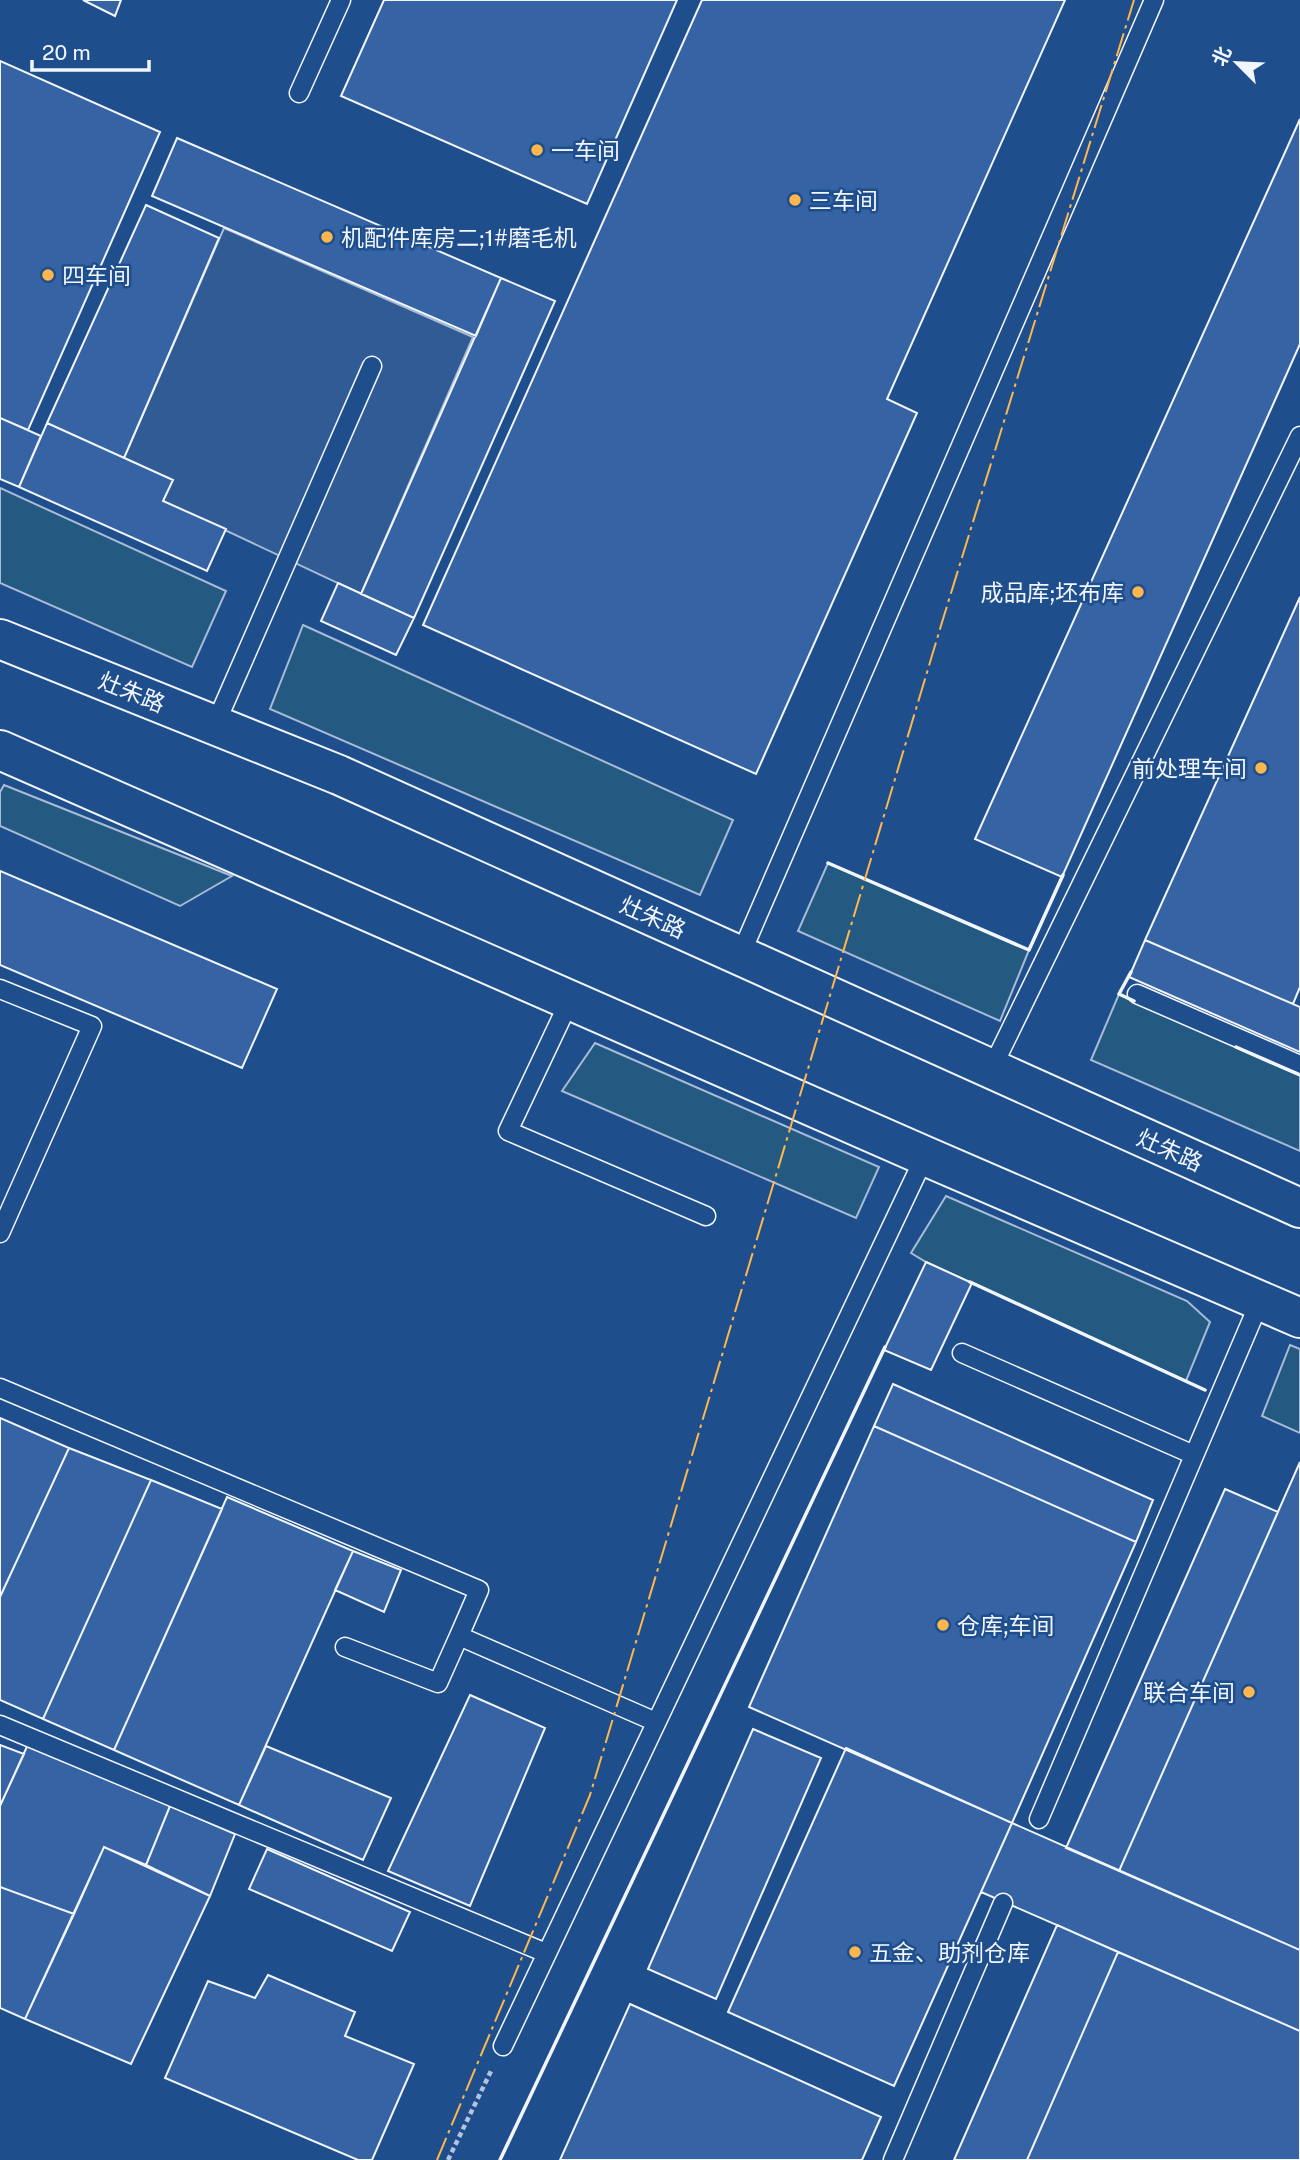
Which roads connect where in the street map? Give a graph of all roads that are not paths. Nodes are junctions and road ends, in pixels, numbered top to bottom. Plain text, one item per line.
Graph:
1 (341, 0) edge
2 (1154, 0) edge
3 (299, 93) dead end
4 (372, 366) dead end
5 (1300, 436) edge
6 (0, 639) edge
7 (215, 725) junction
8 (0, 750) edge
9 (740, 956) junction
10 (0, 989) edge
11 (1137, 994) dead end
12 (570, 1000) junction
13 (1300, 1065) edge
14 (991, 1070) junction
15 (925, 1156) junction
16 (1300, 1208) edge
17 (706, 1216) dead end
18 (0, 1233) edge
19 (1260, 1301) junction
20 (1300, 1318) edge
21 (962, 1353) dead end
22 (0, 1388) edge
23 (1194, 1455) junction
24 (459, 1636) junction
25 (345, 1647) dead end
26 (656, 1721) junction
27 (0, 1725) edge
28 (1039, 1819) dead end
29 (1003, 1903) dead end
30 (546, 1953) junction
31 (503, 2046) road end
32 (893, 2160) edge

1 - 3 lane
2 - 9 lane
4 - 7 lane
5 - 14 lane
6 - 7 main road, 灶朱路
7 - 9 main road, 灶朱路
8 - 12 main road
9 - 14 main road, 灶朱路
10 - 18 lane
11 - 13 lane
12 - 15 main road
12 - 17 lane
14 - 16 main road, 灶朱路
15 - 19 main road
15 - 26 lane
19 - 20 main road
19 - 23 lane
21 - 23 lane
22 - 24 lane
23 - 28 lane
24 - 25 lane
24 - 26 lane
26 - 30 lane
27 - 30 lane
29 - 32 lane
30 - 31 lane

